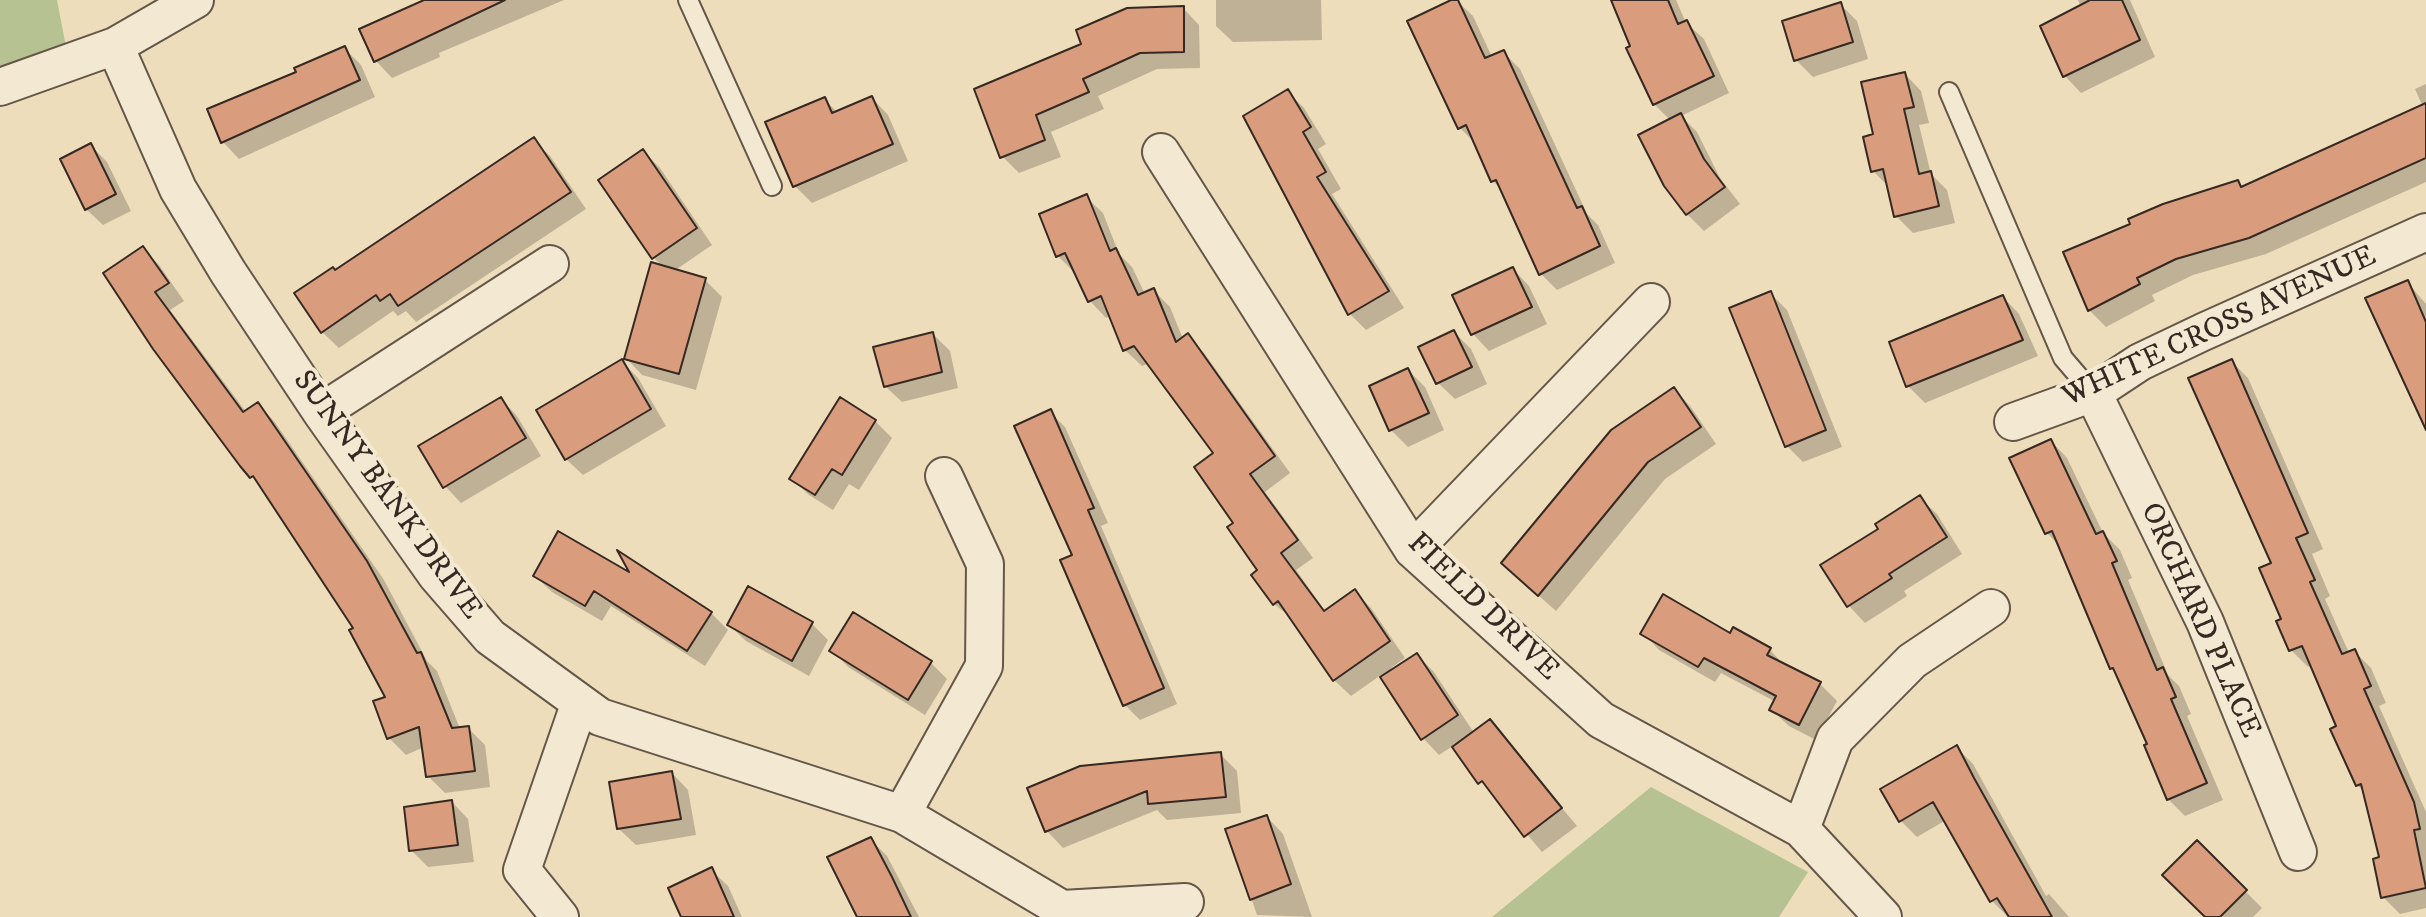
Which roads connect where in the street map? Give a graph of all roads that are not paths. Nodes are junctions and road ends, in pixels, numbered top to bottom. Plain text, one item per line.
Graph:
1 (195, 0) edge
2 (688, 0) edge
3 (115, 46) junction
4 (0, 87) edge
5 (1949, 92) dead end
6 (1161, 152) dead end
7 (772, 186) dead end
8 (2426, 232) edge
9 (550, 264) dead end
10 (1651, 302) dead end
11 (2093, 393) junction
12 (321, 412) junction
13 (2013, 422) dead end
14 (944, 476) dead end
15 (1413, 550) junction
16 (1991, 608) dead end
17 (579, 705) junction
18 (902, 814) junction
19 (1801, 829) junction
20 (2298, 852) dead end
21 (1185, 902) dead end
22 (1062, 913) edge
23 (560, 917) edge
24 (1883, 917) edge

1 - 3 street
2 - 7 lane
3 - 4 street
3 - 12 street, SUNNY BANK DRIVE
5 - 11 lane
6 - 15 street, FIELD DRIVE
8 - 11 street, WHITE CROSS AVENUE
9 - 12 street
10 - 15 street
11 - 13 street, WHITE CROSS AVENUE
11 - 20 street, ORCHARD PLACE
12 - 17 street, SUNNY BANK DRIVE
14 - 18 street
15 - 19 street, FIELD DRIVE
16 - 19 street
17 - 18 street, SUNNY BANK DRIVE
17 - 23 street
18 - 22 street, SUNNY BANK DRIVE
19 - 24 street, FIELD DRIVE
21 - 22 street, SUNNY BANK DRIVE

